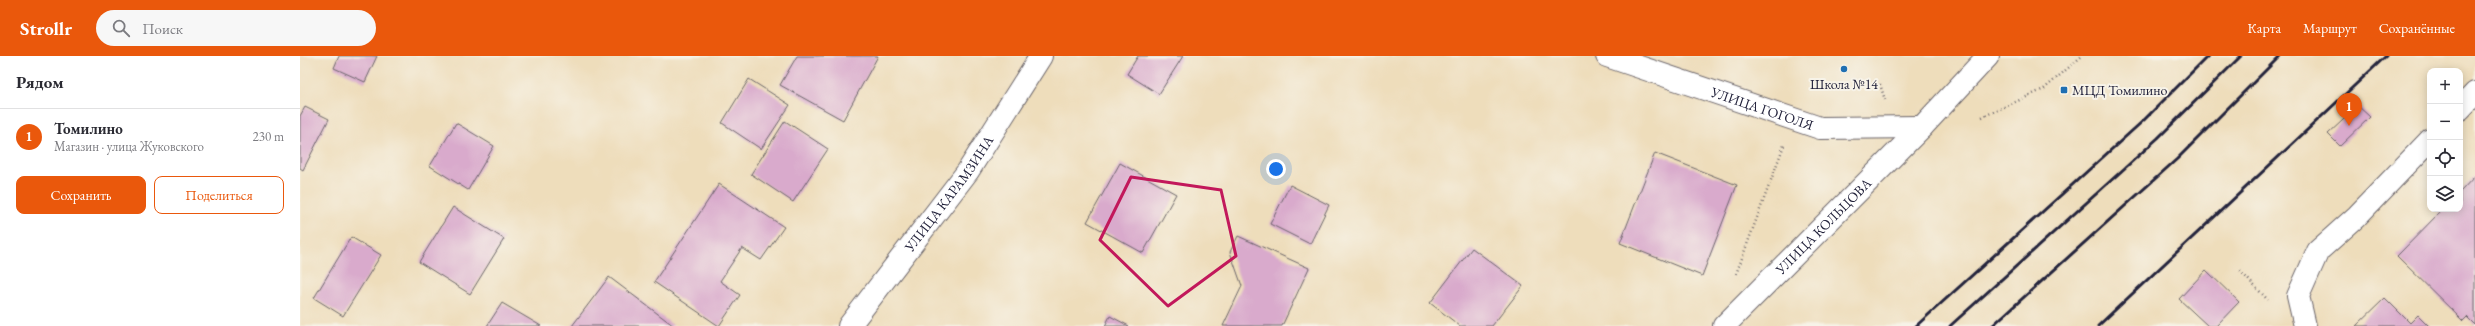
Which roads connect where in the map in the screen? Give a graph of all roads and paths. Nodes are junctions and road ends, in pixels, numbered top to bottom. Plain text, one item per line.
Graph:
1 (1041, 56) edge
2 (1607, 56) edge
3 (1988, 56) edge
4 (2082, 56) edge
5 (1880, 84) dead end
6 (2475, 93) edge
7 (1887, 106) dead end
8 (2463, 106) edge
9 (1982, 117) dead end
10 (1922, 127) junction
11 (2427, 143) edge
12 (1784, 145) dead end
13 (2240, 271) dead end
14 (1734, 278) dead end
15 (2298, 296) junction
16 (2268, 300) dead end
17 (849, 326) edge
18 (1724, 326) edge
19 (2293, 326) edge
20 (2304, 326) edge

1 - 17 street, УЛИЦА КАРАМЗИНА
2 - 10 street, УЛИЦА ГОГОЛЯ
3 - 10 street, УЛИЦА КОЛЬЦОВА
4 - 9 path
5 - 7 path
6 - 8 street
10 - 18 street, УЛИЦА КОЛЬЦОВА
11 - 15 street
12 - 14 path
13 - 16 path
15 - 19 street
15 - 20 street

